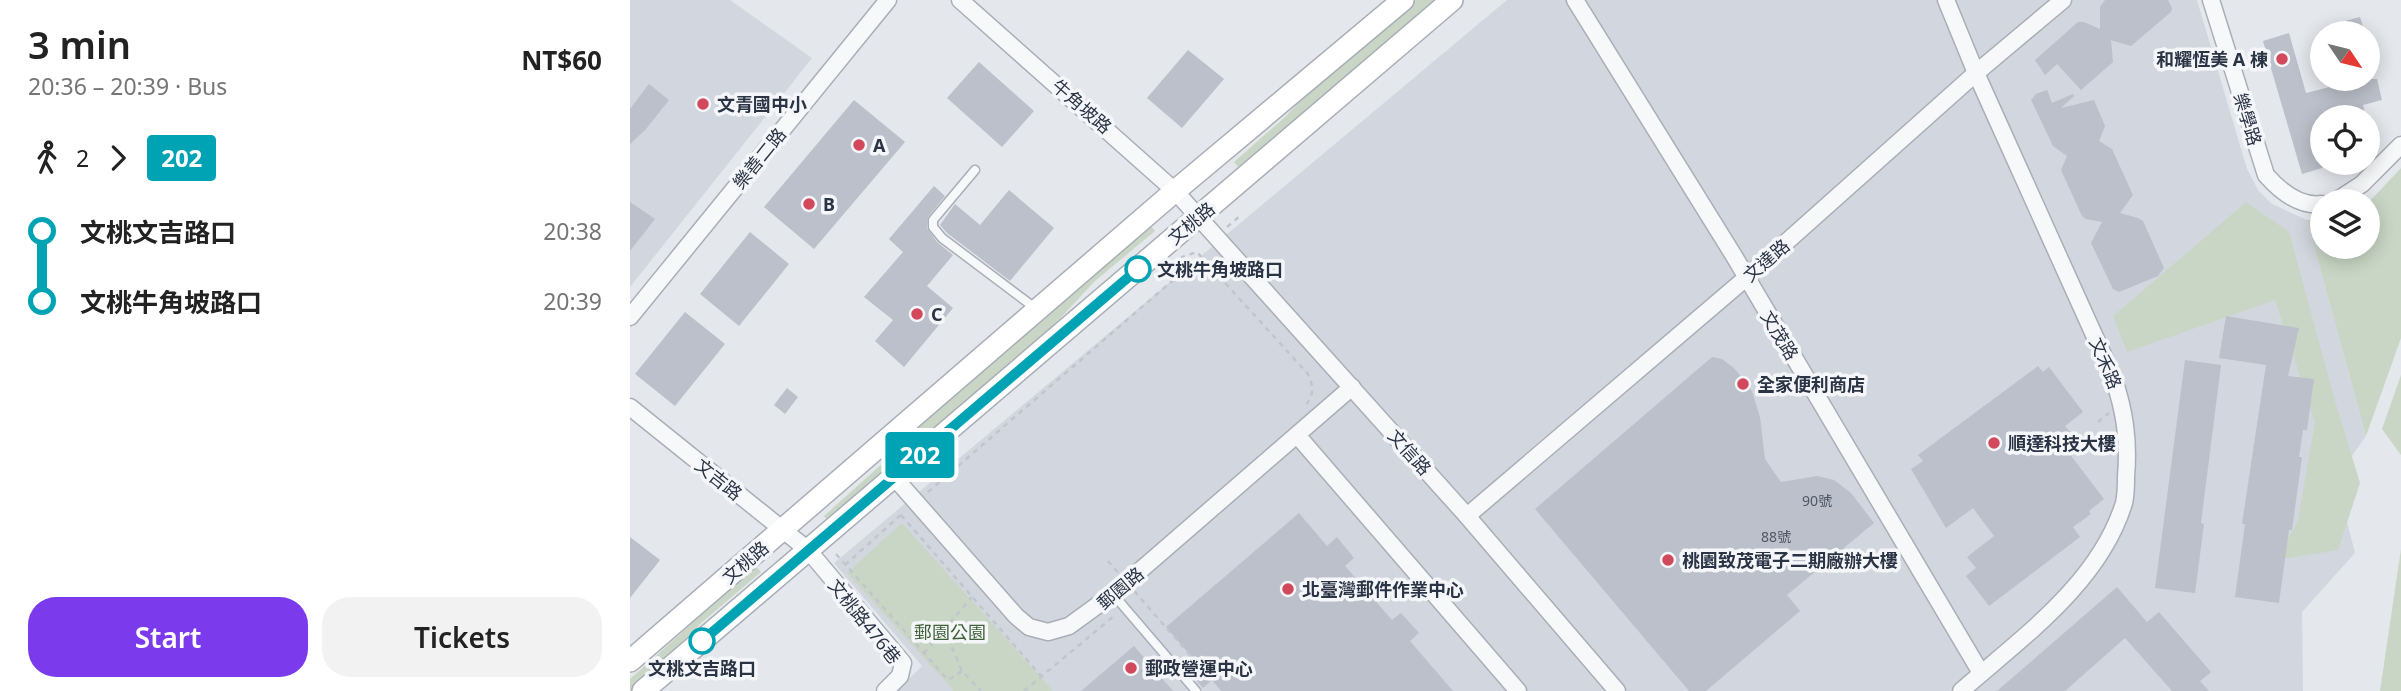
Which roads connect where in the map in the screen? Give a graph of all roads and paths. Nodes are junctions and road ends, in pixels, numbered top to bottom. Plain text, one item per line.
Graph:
1 (888, 0) edge
2 (960, 0) edge
3 (1403, 0) edge
4 (1452, 0) edge
5 (1575, 0) edge
6 (1946, 0) edge
7 (2063, 0) edge
8 (2211, 0) edge
9 (1976, 73) junction
10 (2401, 145) edge
11 (975, 170) dead end
12 (2354, 189) edge
13 (1175, 191) junction
14 (2310, 204) edge
15 (1199, 216) junction
16 (1201, 256) junction
17 (1190, 266) junction
18 (1746, 278) junction
19 (1037, 310) junction
20 (630, 317) edge
21 (1352, 387) junction
22 (630, 408) edge
23 (1303, 408) dead end
24 (2109, 413) dead end
25 (2098, 422) dead end
26 (1297, 435) junction
27 (894, 477) junction
28 (928, 491) dead end
29 (1467, 516) junction
30 (782, 530) junction
31 (808, 551) junction
32 (835, 554) dead end
33 (1108, 561) dead end
34 (845, 565) junction
35 (1121, 569) dead end
36 (1112, 586) junction
37 (972, 597) junction
38 (1114, 616) dead end
39 (944, 629) junction
40 (924, 653) junction
41 (630, 661) edge
42 (1197, 663) dead end
43 (962, 671) junction
44 (1981, 673) junction
45 (1042, 677) junction
46 (1027, 690) edge
47 (643, 691) edge
48 (885, 691) edge
49 (981, 691) edge
50 (1196, 691) edge
51 (1518, 691) edge
52 (1617, 691) edge
53 (1961, 691) edge

1 - 20 street, 樂善二路
2 - 13 street, 牛角坡路
3 - 13 street, 文桃路
4 - 15 street, 文桃路
5 - 18 street, 文茂路
6 - 9 street, 文禾路
7 - 9 street, 文達路
8 - 14 street, 樂學路
9 - 18 street, 文達路
9 - 44 street, 文禾路
10 - 12 street
11 - 19 lane
13 - 15 street, 牛角坡路
13 - 19 street, 文桃路
15 - 21 street, 文信路
15 - 27 street, 文桃路
16 - 17 path
16 - 17 path
16 - 23 path
17 - 28 path
18 - 29 street, 文達路
18 - 44 street, 文茂路
19 - 30 street, 文桃路
21 - 26 street, 郵園路
21 - 29 street, 文信路
22 - 30 street, 文吉路
24 - 25 path
26 - 36 street, 郵園路
26 - 51 street
27 - 31 street, 文桃路
27 - 36 street, 郵園路
29 - 52 street, 文信路
30 - 31 street, 文吉路
30 - 41 street, 文桃路
31 - 47 street, 文桃路
31 - 48 street, 文桃路476巷
32 - 34 path
33 - 42 path, bridge
34 - 37 path
34 - 40 path
35 - 36 path
36 - 50 lane
37 - 39 path
37 - 45 path
38 - 45 path
39 - 40 path
39 - 43 path
40 - 43 path
43 - 49 path
44 - 53 street, 文禾路
45 - 46 path

